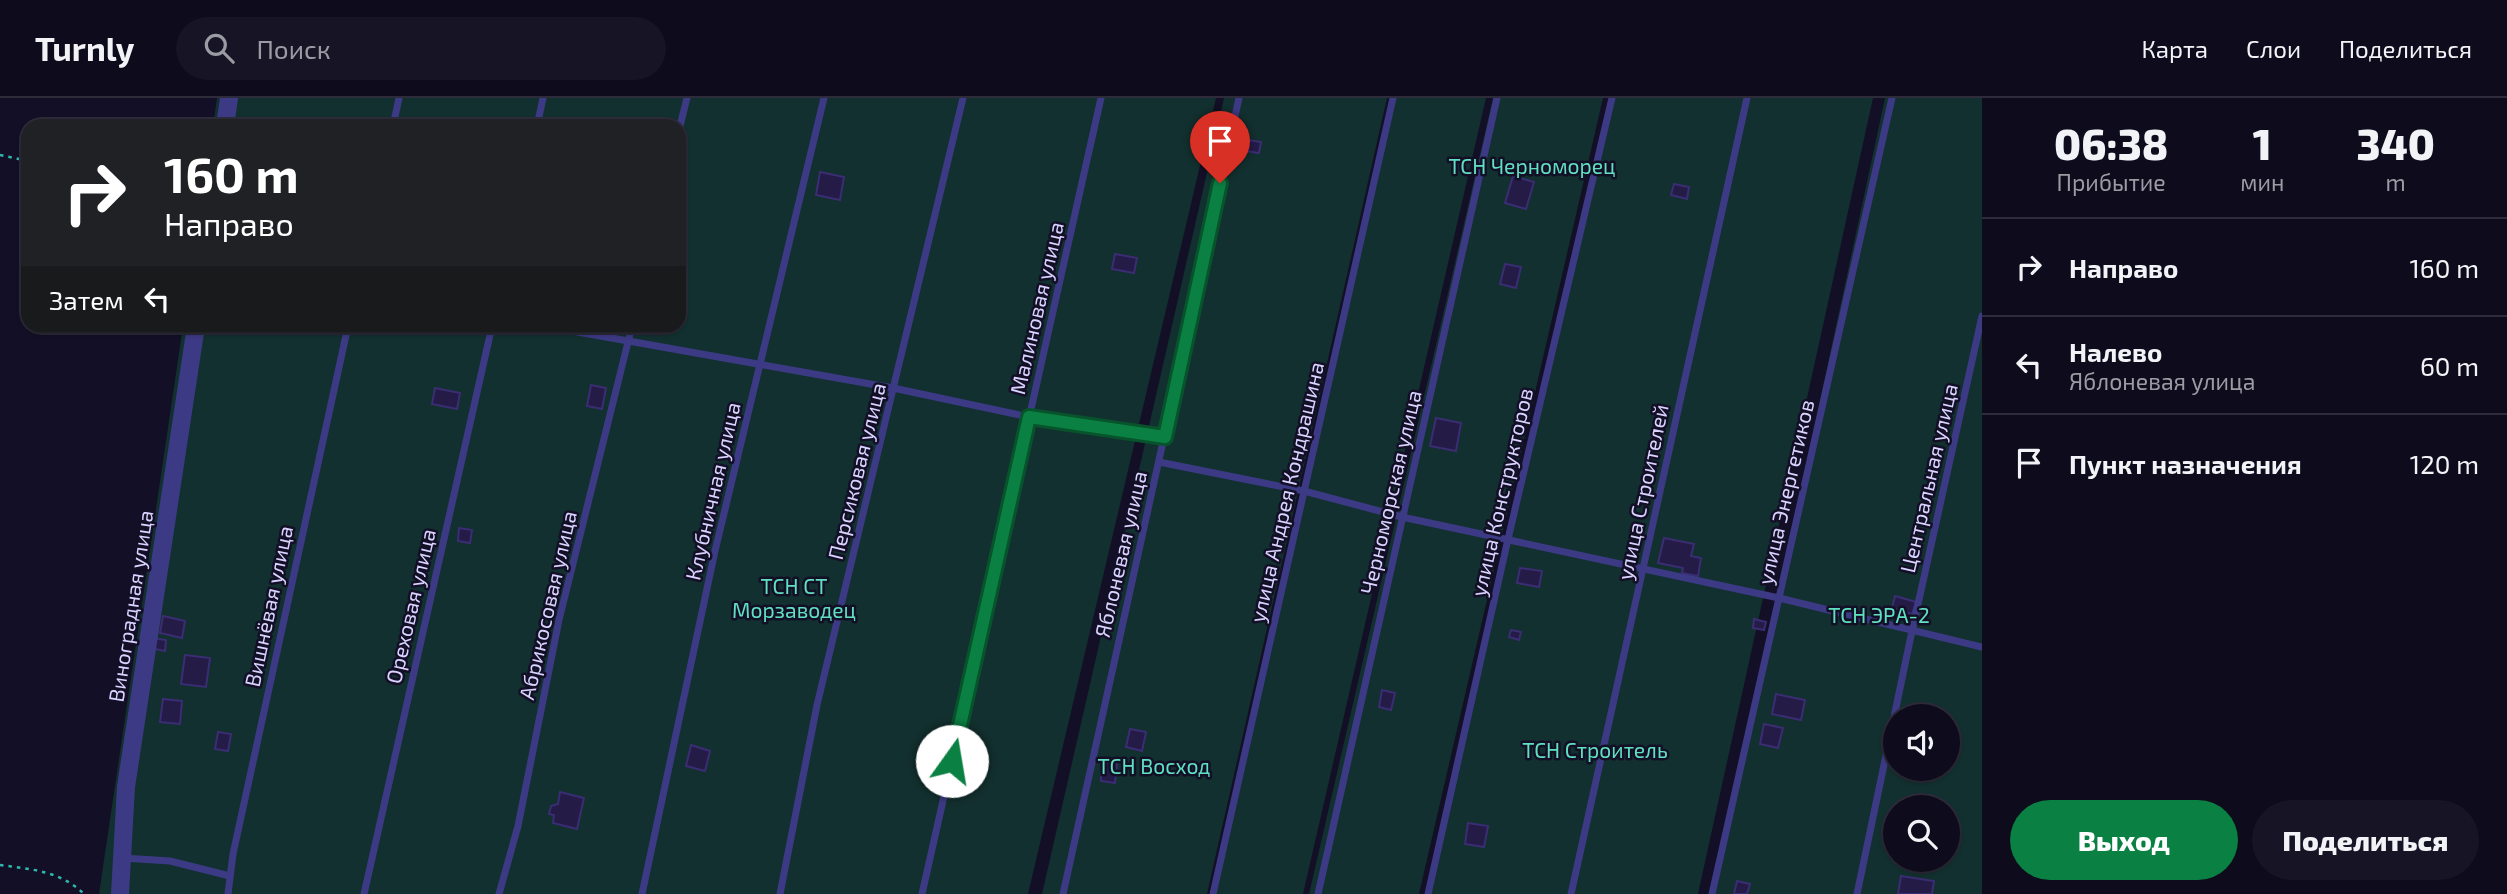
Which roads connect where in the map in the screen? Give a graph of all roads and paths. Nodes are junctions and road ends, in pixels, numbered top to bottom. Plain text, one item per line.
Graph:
1 (229, 98) edge
2 (399, 98) edge
3 (543, 98) edge
4 (687, 98) edge
5 (824, 98) edge
6 (964, 98) edge
7 (1101, 98) edge
8 (1239, 98) edge
9 (1393, 98) edge
10 (1497, 98) edge
11 (1612, 98) edge
12 (1747, 98) edge
13 (1892, 98) edge
14 (226, 119) edge
15 (394, 119) edge
16 (538, 119) edge
17 (682, 119) edge
18 (0, 155) edge
19 (21, 160) edge
20 (1982, 316) edge
21 (195, 333) edge
22 (346, 333) edge
23 (490, 333) edge
24 (581, 333) edge
25 (630, 333) edge
26 (628, 342) junction
27 (760, 365) junction
28 (894, 388) junction
29 (1029, 417) junction
30 (1165, 437) junction
31 (1159, 462) junction
32 (1304, 491) junction
33 (1402, 517) junction
34 (1507, 538) junction
35 (1643, 569) junction
36 (1779, 598) junction
37 (1912, 631) junction
38 (1982, 647) edge
39 (122, 858) junction
40 (0, 865) edge
41 (230, 876) junction
42 (83, 894) edge
43 (120, 894) edge
44 (228, 894) edge
45 (364, 894) edge
46 (499, 894) edge
47 (642, 894) edge
48 (780, 894) edge
49 (922, 894) edge
50 (1063, 894) edge
51 (1213, 894) edge
52 (1318, 894) edge
53 (1428, 894) edge
54 (1571, 894) edge
55 (1712, 894) edge
56 (1857, 894) edge

1 - 14 street
2 - 15 lane
3 - 16 lane
4 - 17 lane
5 - 27 lane, Клубничная улица
6 - 28 lane, Персиковая улица
7 - 29 lane, Малиновая улица
8 - 30 lane, Яблоневая улица
9 - 32 lane, улица Андрея Кондрашина
10 - 33 lane, Черноморская улица
11 - 34 lane, улица Конструкторов
12 - 35 lane, улица Строителей
13 - 36 lane, улица Энергетиков
18 - 19 path
20 - 37 lane, Центральная улица
21 - 39 street, Виноградная улица
22 - 41 lane, Вишнёвая улица
23 - 45 lane, Ореховая улица
24 - 26 lane
25 - 26 lane, Абрикосовая улица
26 - 27 lane
26 - 46 lane, Абрикосовая улица
27 - 28 lane
27 - 47 lane, Клубничная улица
28 - 29 lane
28 - 48 lane, Персиковая улица
29 - 30 lane
29 - 49 lane, Малиновая улица
30 - 31 lane, Яблоневая улица
31 - 32 lane
31 - 50 lane, Яблоневая улица
32 - 33 lane
32 - 51 lane, улица Андрея Кондрашина
33 - 34 lane
33 - 52 lane, Черноморская улица
34 - 35 lane
34 - 53 lane, улица Конструкторов
35 - 36 lane
35 - 54 lane, улица Строителей
36 - 37 lane
36 - 55 lane, улица Энергетиков
37 - 38 lane
37 - 56 lane, Центральная улица
39 - 41 lane
39 - 43 street, Виноградная улица
40 - 42 path
41 - 44 lane, Вишнёвая улица

